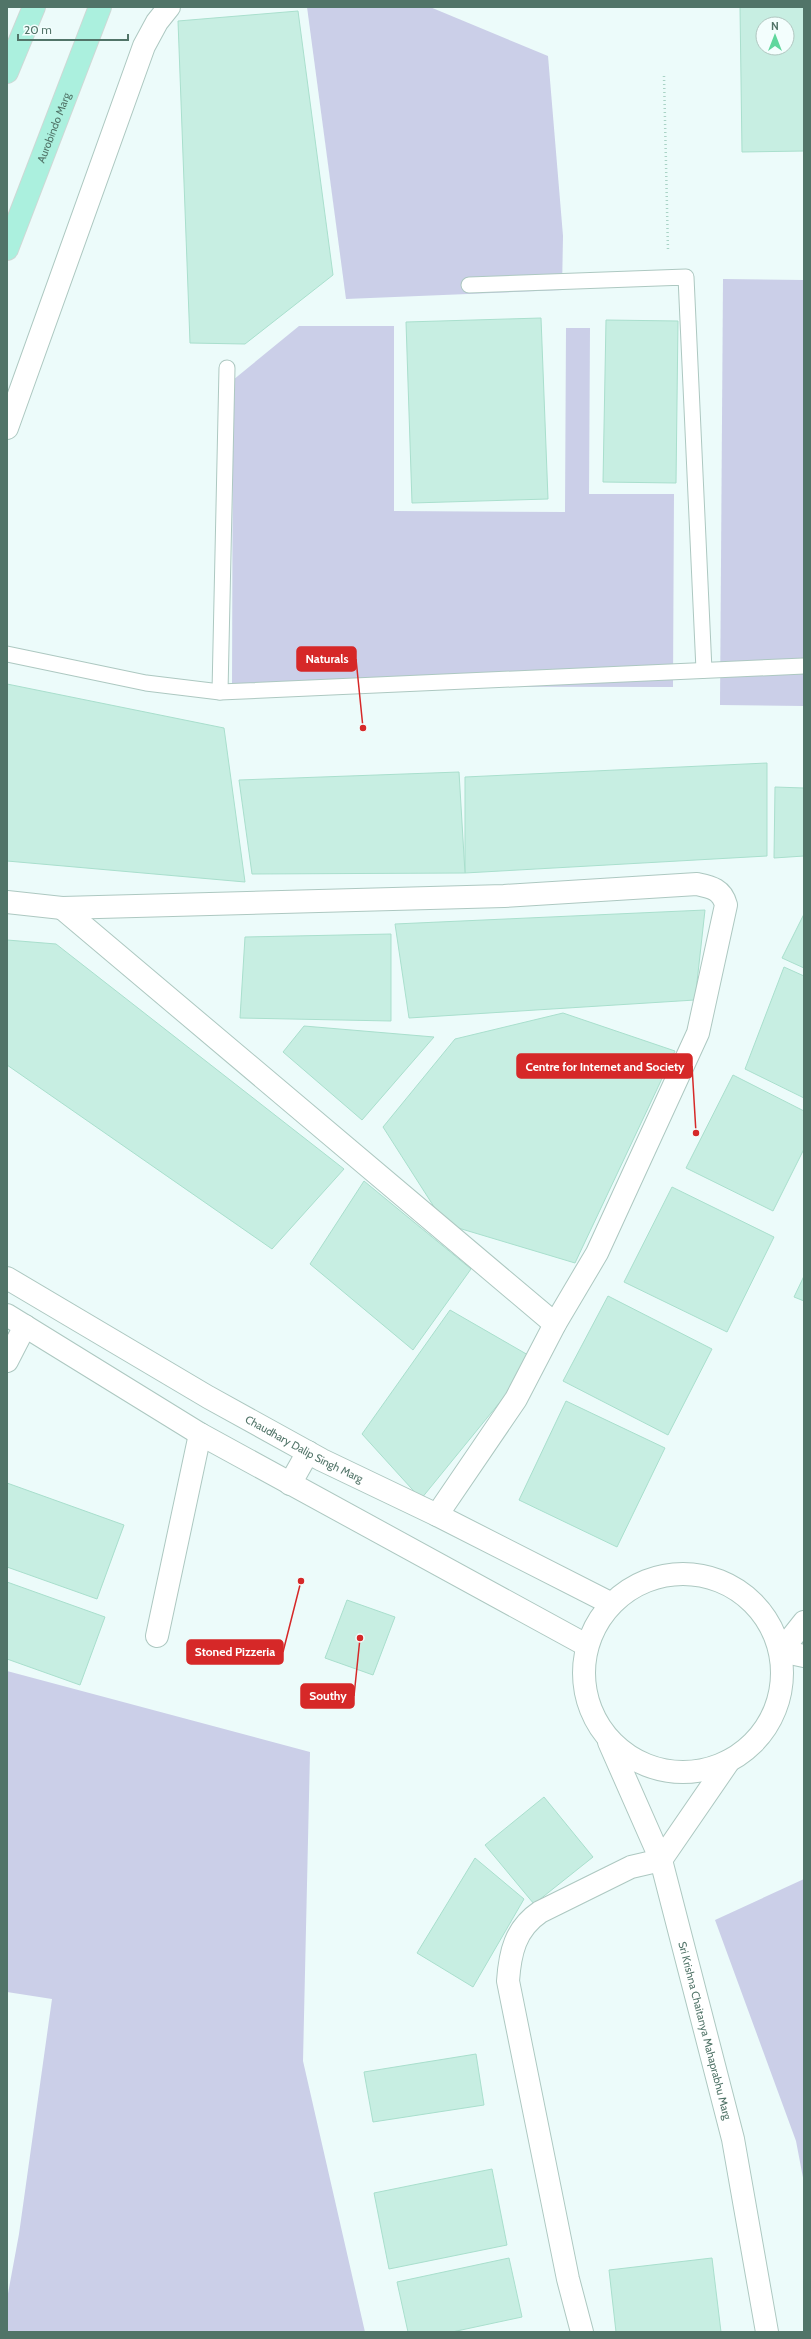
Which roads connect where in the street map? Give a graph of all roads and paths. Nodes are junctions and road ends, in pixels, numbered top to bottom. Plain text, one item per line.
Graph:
1 (34, 7) edge
2 (100, 7) edge
3 (169, 7) edge
4 (7, 72) edge
5 (664, 76) dead end
6 (7, 249) edge
7 (668, 278) junction
8 (469, 285) dead end
9 (226, 368) dead end
10 (7, 428) edge
11 (7, 654) edge
12 (804, 666) edge
13 (704, 670) junction
14 (220, 692) junction
15 (7, 902) edge
16 (62, 908) junction
17 (7, 1278) edge
18 (16, 1321) edge
19 (555, 1324) junction
20 (7, 1361) edge
21 (200, 1434) junction
22 (308, 1452) junction
23 (290, 1484) junction
24 (437, 1515) junction
25 (610, 1603) junction
26 (804, 1622) edge
27 (158, 1636) dead end
28 (586, 1645) junction
29 (781, 1651) junction
30 (804, 1656) edge
31 (608, 1740) junction
32 (729, 1762) junction
33 (661, 1860) junction
34 (582, 2332) edge
35 (767, 2332) edge

1 - 4 highway
2 - 6 highway, Aurobindo Marg
3 - 10 street
5 - 7 path
7 - 8 lane
7 - 13 lane
9 - 14 lane
11 - 14 lane
12 - 13 lane
13 - 14 lane
15 - 16 street
16 - 19 street
16 - 19 street
17 - 22 street, Chaudhary Dalip Singh Marg
18 - 20 street
18 - 21 street
19 - 24 street
21 - 23 street
21 - 27 street
22 - 23 street
22 - 24 street, Chaudhary Dalip Singh Marg
23 - 28 street
24 - 25 street, Chaudhary Dalip Singh Marg
25 - 28 street, Sri Krishna Chaitanya Mahaprabhu Marg
25 - 29 street, Sri Krishna Chaitanya Mahaprabhu Marg
26 - 29 street
28 - 31 street, Sri Krishna Chaitanya Mahaprabhu Marg
29 - 30 street
29 - 32 street, Sri Krishna Chaitanya Mahaprabhu Marg
31 - 32 street, Sri Krishna Chaitanya Mahaprabhu Marg
31 - 33 street, Sri Krishna Chaitanya Mahaprabhu Marg
32 - 33 street
33 - 34 street
33 - 35 street, Sri Krishna Chaitanya Mahaprabhu Marg

